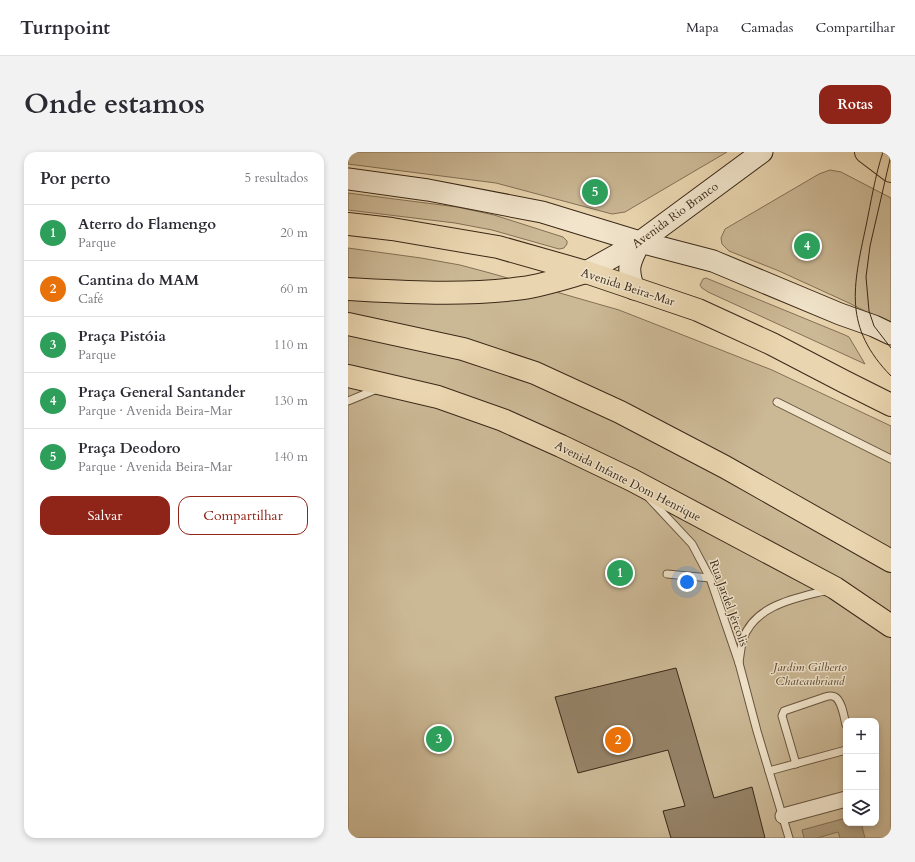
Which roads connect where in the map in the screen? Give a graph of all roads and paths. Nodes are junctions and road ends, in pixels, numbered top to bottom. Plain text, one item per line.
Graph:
1 (762, 152) edge
2 (866, 152) edge
3 (891, 171) edge
4 (348, 179) edge
5 (348, 224) edge
6 (640, 242) junction
7 (586, 272) junction
8 (348, 289) edge
9 (634, 289) junction
10 (348, 324) edge
11 (891, 334) edge
12 (348, 376) edge
13 (386, 385) junction
14 (348, 401) edge
15 (777, 402) dead end
16 (891, 405) edge
17 (891, 459) edge
18 (632, 480) junction
19 (891, 561) edge
20 (667, 574) dead end
21 (710, 578) junction
22 (835, 588) junction
23 (891, 626) edge
24 (739, 664) junction
25 (844, 718) edge
26 (843, 751) edge
27 (796, 764) junction
28 (769, 771) junction
29 (843, 800) edge
30 (783, 816) junction
31 (789, 838) edge

1 - 6 main road, Avenida Rio Branco
2 - 3 main road
4 - 6 main road
5 - 7 main road, Avenida Beira-Mar
6 - 7 main road, Avenida Rio Branco
6 - 9 main road
6 - 11 main road
7 - 8 main road
7 - 9 main road, Avenida Beira-Mar
9 - 16 main road, Avenida Beira-Mar
10 - 19 main road
12 - 13 main road, Avenida Infante Dom Henrique
13 - 14 lane
13 - 18 main road, Avenida Infante Dom Henrique
15 - 17 lane
18 - 21 lane, Rua Jardel Jércolis
18 - 22 main road, Avenida Infante Dom Henrique
20 - 21 lane
21 - 24 lane, Rua Jardel Jércolis
22 - 23 main road, Avenida Infante Dom Henrique
22 - 24 lane, Rua Jardel Jércolis
24 - 28 lane, Rua Jardel Jércolis
25 - 27 lane
26 - 27 lane
27 - 28 lane
28 - 30 lane, Rua Jardel Jércolis
29 - 30 street
30 - 31 lane, Rua Jardel Jércolis

